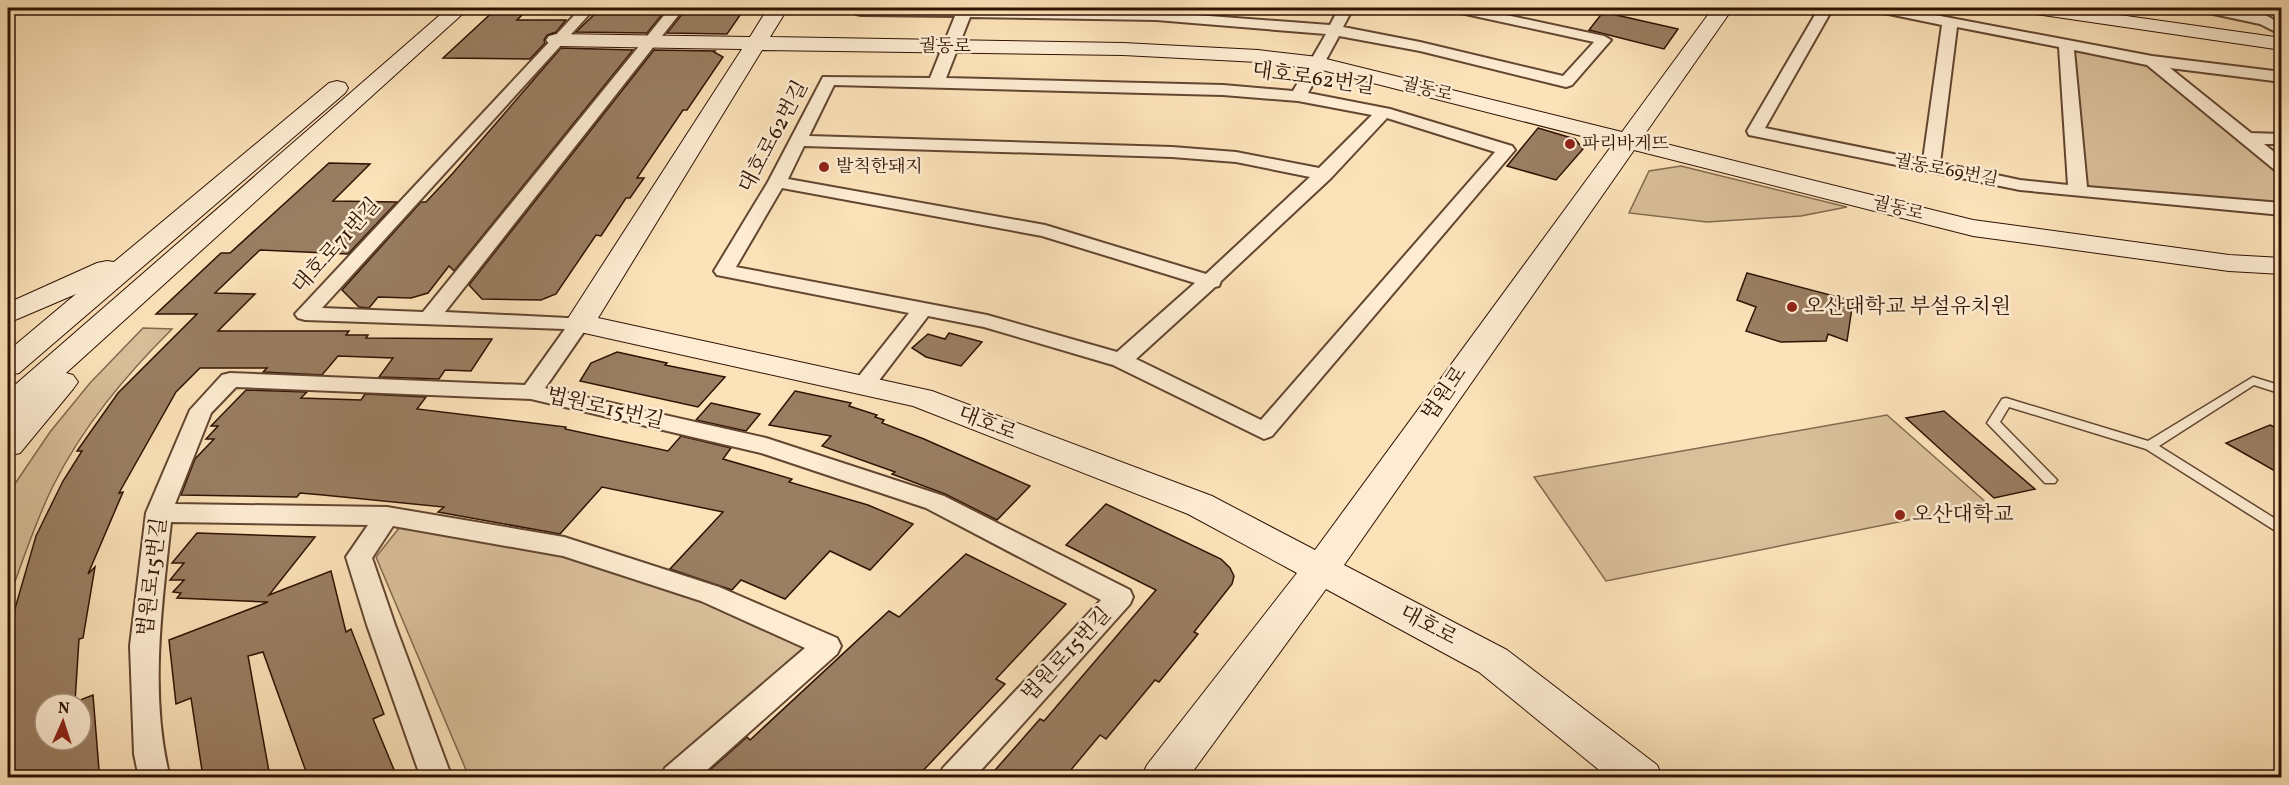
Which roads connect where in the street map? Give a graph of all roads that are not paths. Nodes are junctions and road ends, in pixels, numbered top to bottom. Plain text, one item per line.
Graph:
1 (431, 8) edge
2 (459, 8) edge
3 (588, 8) edge
4 (678, 8) edge
5 (778, 8) edge
6 (863, 8) edge
7 (1347, 8) edge
8 (1456, 8) edge
9 (1723, 8) edge
10 (1826, 8) edge
11 (1879, 8) edge
12 (2036, 8) edge
13 (2204, 8) edge
14 (2246, 8) edge
15 (965, 10) edge
16 (1064, 11) edge
17 (1165, 12) edge
18 (2264, 20) junction
19 (1950, 22) junction
20 (1334, 30) junction
21 (2282, 31) edge
22 (556, 40) junction
23 (648, 43) junction
24 (754, 44) junction
25 (2282, 44) edge
26 (2066, 45) junction
27 (951, 47) junction
28 (2152, 61) junction
29 (1318, 63) junction
30 (2282, 77) edge
31 (936, 83) junction
32 (1298, 96) junction
33 (1384, 112) junction
34 (2246, 138) junction
35 (1626, 140) junction
36 (2282, 140) edge
37 (799, 141) junction
38 (2282, 167) edge
39 (1931, 168) junction
40 (1325, 174) junction
41 (777, 182) junction
42 (2078, 192) junction
43 (2282, 209) edge
44 (141, 254) junction
45 (2282, 266) edge
46 (1212, 282) junction
47 (143, 288) junction
48 (923, 309) junction
49 (8, 314) edge
50 (430, 317) junction
51 (580, 323) junction
52 (1121, 360) junction
53 (8, 366) edge
54 (863, 386) junction
55 (2282, 390) edge
56 (531, 392) junction
57 (8, 408) edge
58 (8, 445) edge
59 (2150, 446) junction
60 (2050, 480) dead end
61 (159, 513) junction
62 (387, 516) junction
63 (2282, 530) edge
64 (1320, 570) junction
65 (156, 777) edge
66 (437, 777) edge
67 (676, 777) edge
68 (954, 777) edge
69 (1162, 777) edge
70 (1642, 777) edge

1 - 44 street
2 - 47 street
3 - 22 street, 대호로71번길
4 - 23 street
5 - 24 street
6 - 15 street
7 - 20 street
8 - 20 street
9 - 35 street, 법원로
10 - 39 street, 궐동로69번길
11 - 19 street
12 - 25 street
13 - 18 street
14 - 18 street
15 - 16 street
15 - 27 street
16 - 17 street
17 - 20 street
18 - 21 street
19 - 26 street
19 - 39 street
20 - 29 street
22 - 23 street, 궐동로
22 - 50 street, 대호로71번길
23 - 24 street, 궐동로
23 - 50 street
24 - 27 street, 궐동로
24 - 51 street
26 - 28 street
26 - 42 street
27 - 29 street, 궐동로
27 - 31 street
28 - 30 street
28 - 34 street
29 - 32 street
29 - 35 street, 궐동로
31 - 32 street, 대호로62번길
31 - 37 street, 대호로62번길
32 - 33 street, 대호로62번길
33 - 40 street
33 - 52 street, 대호로62번길
34 - 36 street
34 - 38 street
35 - 45 street, 궐동로
35 - 64 street, 법원로
37 - 40 street
37 - 41 street, 대호로62번길
39 - 42 street, 궐동로69번길
40 - 46 street
41 - 46 street
41 - 48 street, 대호로62번길
42 - 43 street, 궐동로69번길
44 - 49 street
44 - 53 street
46 - 52 street
47 - 57 street
47 - 58 street
48 - 52 street, 대호로62번길
48 - 54 street
50 - 51 street, 대호로71번길
51 - 54 street, 대호로
51 - 56 street
54 - 64 street, 대호로
55 - 59 lane
56 - 61 street, 법원로15번길
56 - 68 street, 법원로15번길
59 - 60 lane
59 - 63 lane
61 - 62 street
61 - 65 street, 법원로15번길
62 - 66 street
62 - 67 street
64 - 69 street, 법원로
64 - 70 street, 대호로

